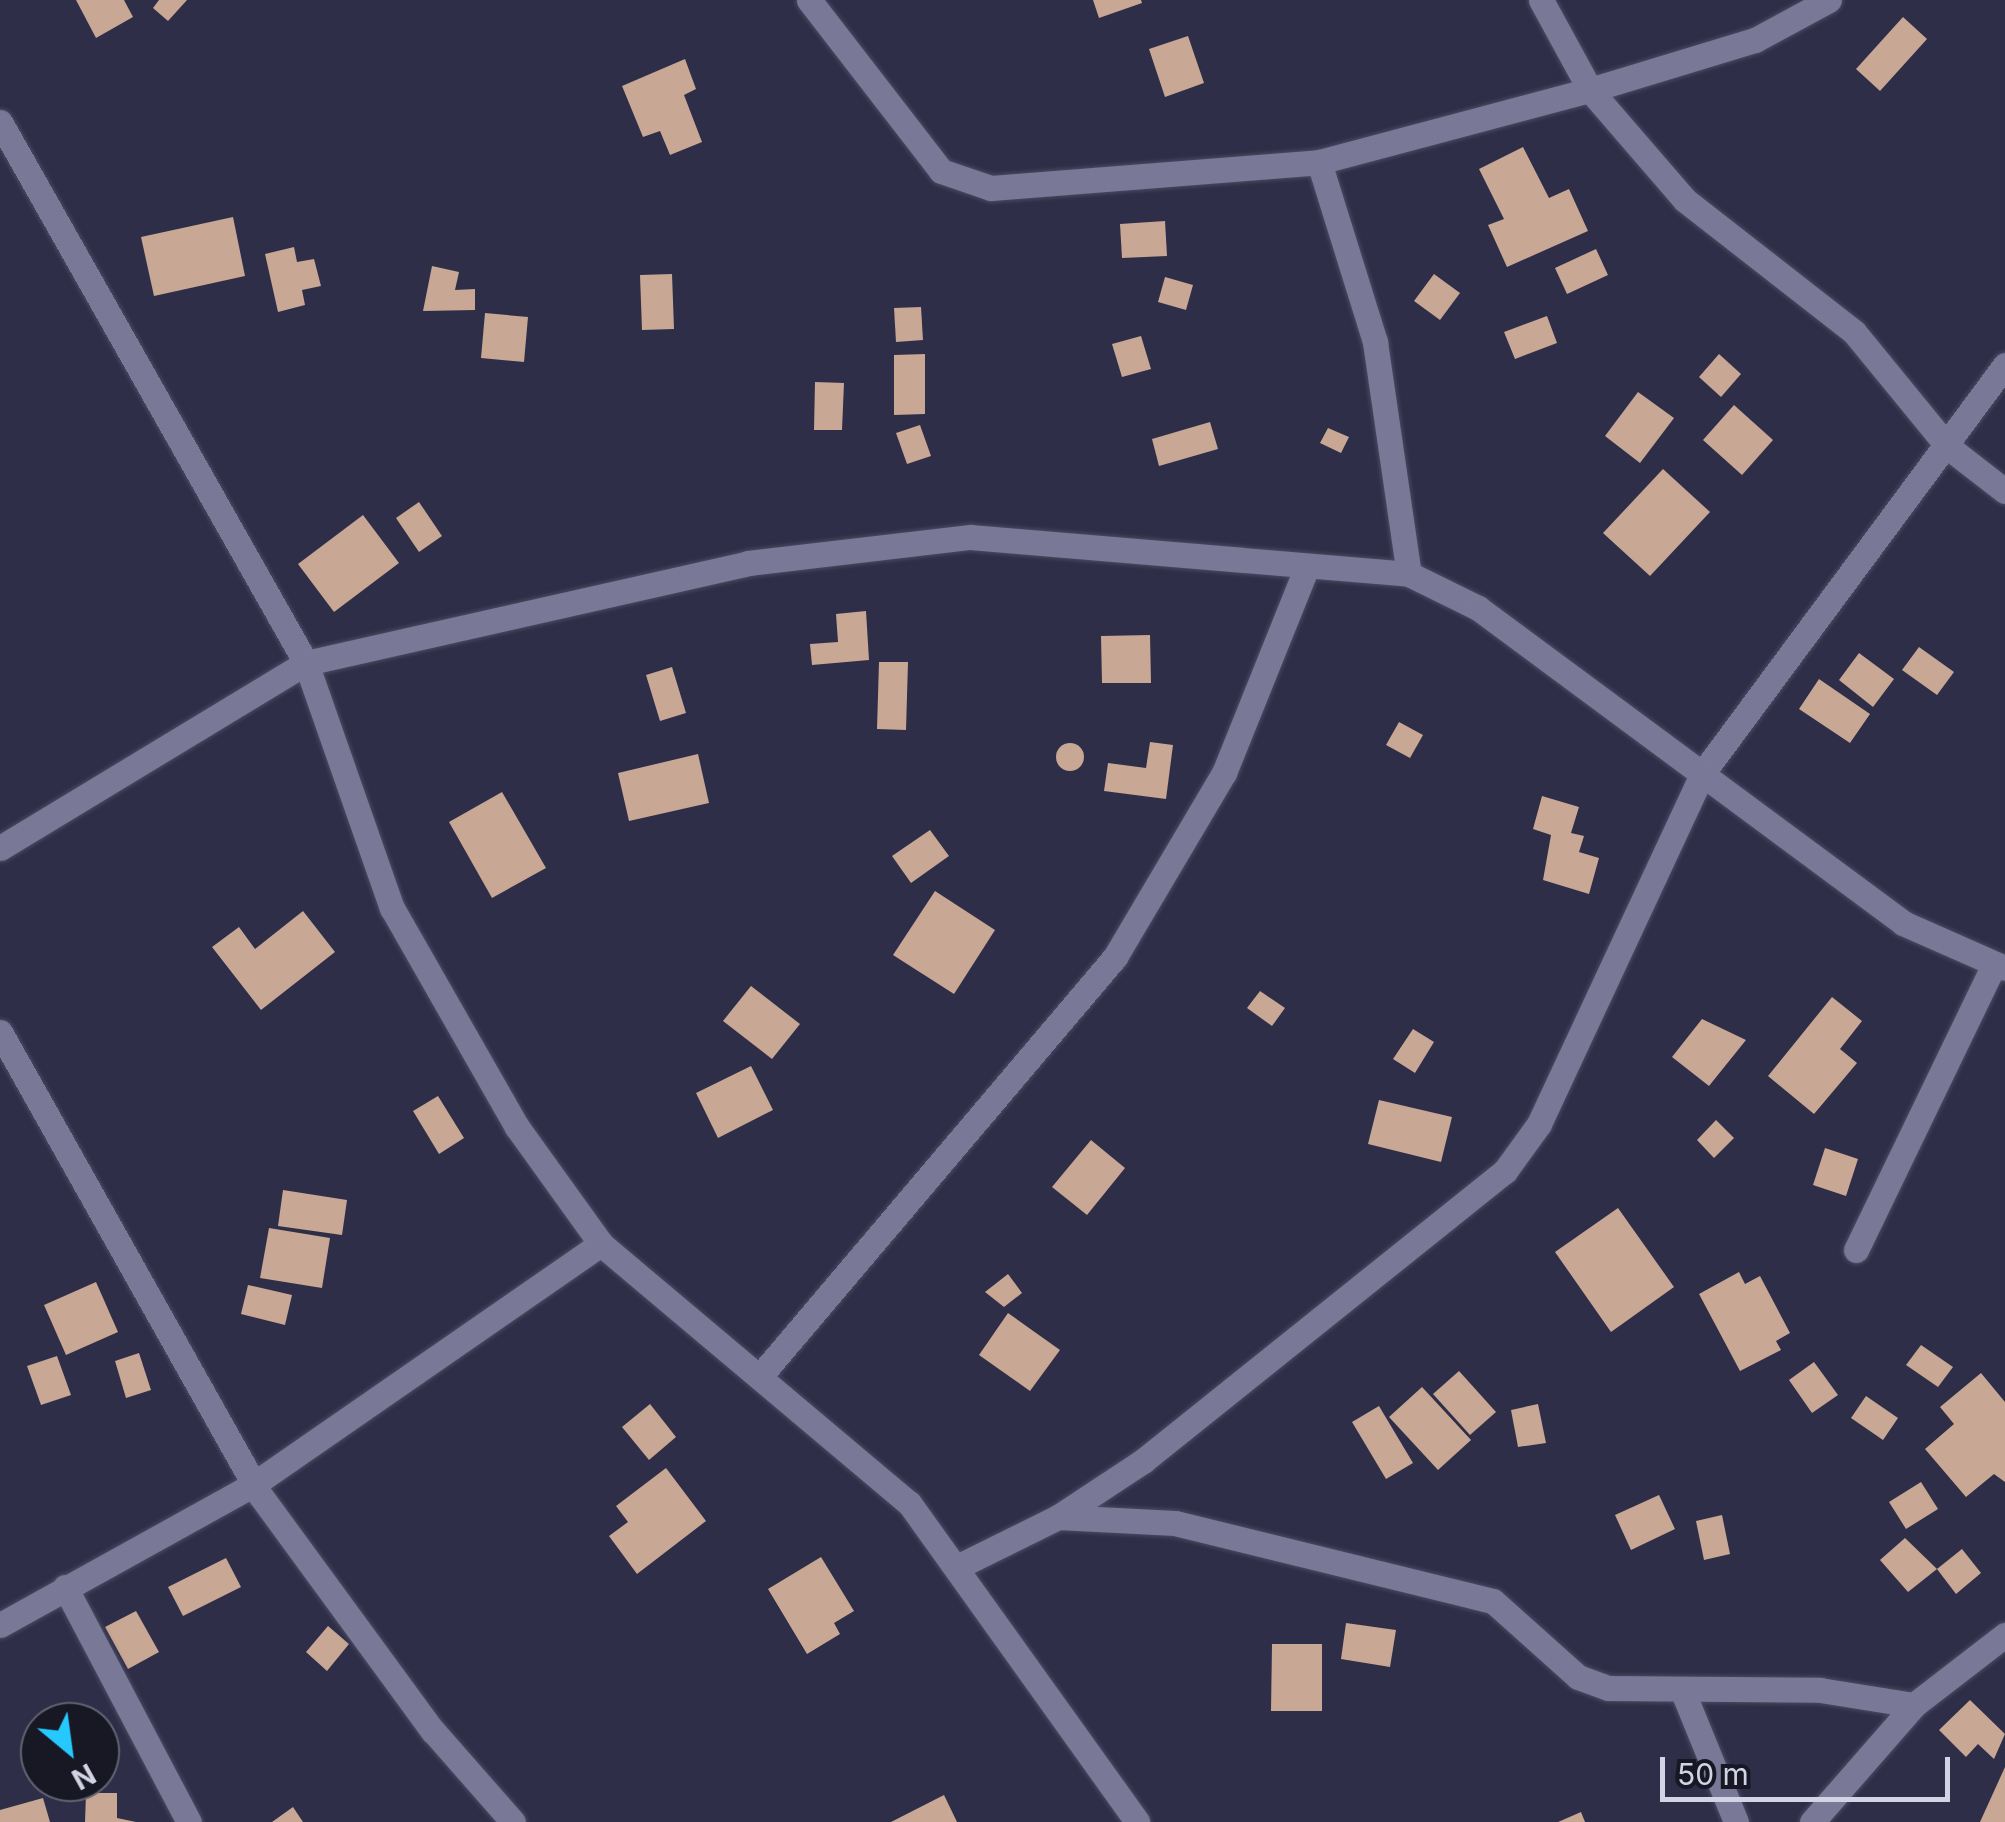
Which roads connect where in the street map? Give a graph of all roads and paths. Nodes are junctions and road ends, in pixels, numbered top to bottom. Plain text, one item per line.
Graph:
1 (808, 0) edge
2 (1541, 0) edge
3 (1829, 0) edge
4 (1590, 90) junction
5 (0, 122) edge
6 (1319, 162) junction
7 (2005, 365) edge
8 (1948, 447) junction
9 (2005, 491) edge
10 (1306, 570) junction
11 (1409, 574) junction
12 (306, 663) junction
13 (1702, 774) junction
14 (0, 848) edge
15 (1999, 968) edge
16 (0, 1032) edge
17 (600, 1244) junction
18 (1856, 1250) dead end
19 (761, 1375) junction
20 (254, 1484) junction
21 (1058, 1517) junction
22 (959, 1566) junction
23 (65, 1588) junction
24 (0, 1625) edge
25 (2005, 1635) edge
26 (1683, 1692) junction
27 (1914, 1706) junction
28 (189, 1822) edge
29 (513, 1822) edge
30 (1137, 1822) edge
31 (1736, 1822) edge
32 (1812, 1822) edge

1 - 6 street
2 - 4 street
3 - 4 street
4 - 6 street
4 - 8 street
5 - 12 street
6 - 11 street
7 - 8 street
8 - 9 street
8 - 13 street
10 - 11 street
10 - 12 street
10 - 19 street
11 - 13 street
12 - 14 street
12 - 17 street
13 - 15 street
13 - 21 street
15 - 18 street
16 - 20 street
17 - 19 street
17 - 20 street
19 - 22 street
20 - 23 street
20 - 29 street
21 - 22 street
21 - 26 street
22 - 30 street
23 - 24 street
23 - 28 street
25 - 27 street
26 - 27 street
26 - 31 street
27 - 32 street

